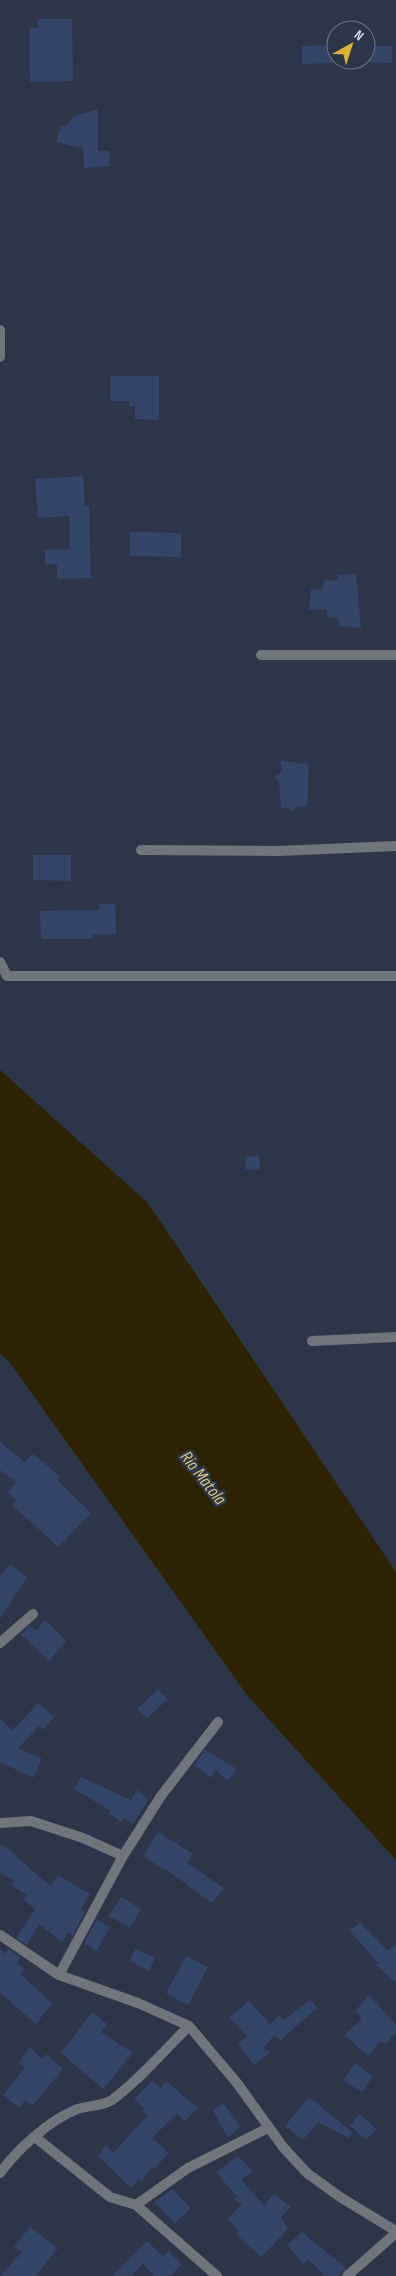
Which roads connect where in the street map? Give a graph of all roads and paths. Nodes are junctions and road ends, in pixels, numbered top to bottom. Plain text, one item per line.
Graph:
1 (0, 330) edge
2 (0, 357) edge
3 (261, 655) dead end
4 (396, 655) edge
5 (396, 846) edge
6 (141, 850) dead end
7 (0, 962) edge
8 (396, 976) edge
9 (396, 1337) edge
10 (312, 1341) dead end
11 (33, 1614) dead end
12 (0, 1644) edge
13 (218, 1722) dead end
14 (0, 1823) edge
15 (123, 1856) junction
16 (0, 1935) edge
17 (58, 1975) junction
18 (189, 2026) junction
19 (268, 2128) junction
20 (35, 2137) junction
21 (0, 2173) edge
22 (136, 2205) junction
23 (396, 2232) edge
24 (217, 2276) edge
25 (347, 2276) edge

1 - 2 street
3 - 4 street
5 - 6 street
7 - 8 street
9 - 10 street
11 - 12 street
13 - 15 street
14 - 15 street
15 - 17 street
16 - 17 street
17 - 18 street
18 - 19 street
18 - 20 street
19 - 22 street
19 - 23 street
20 - 21 street
20 - 22 street
22 - 24 street
23 - 25 street

